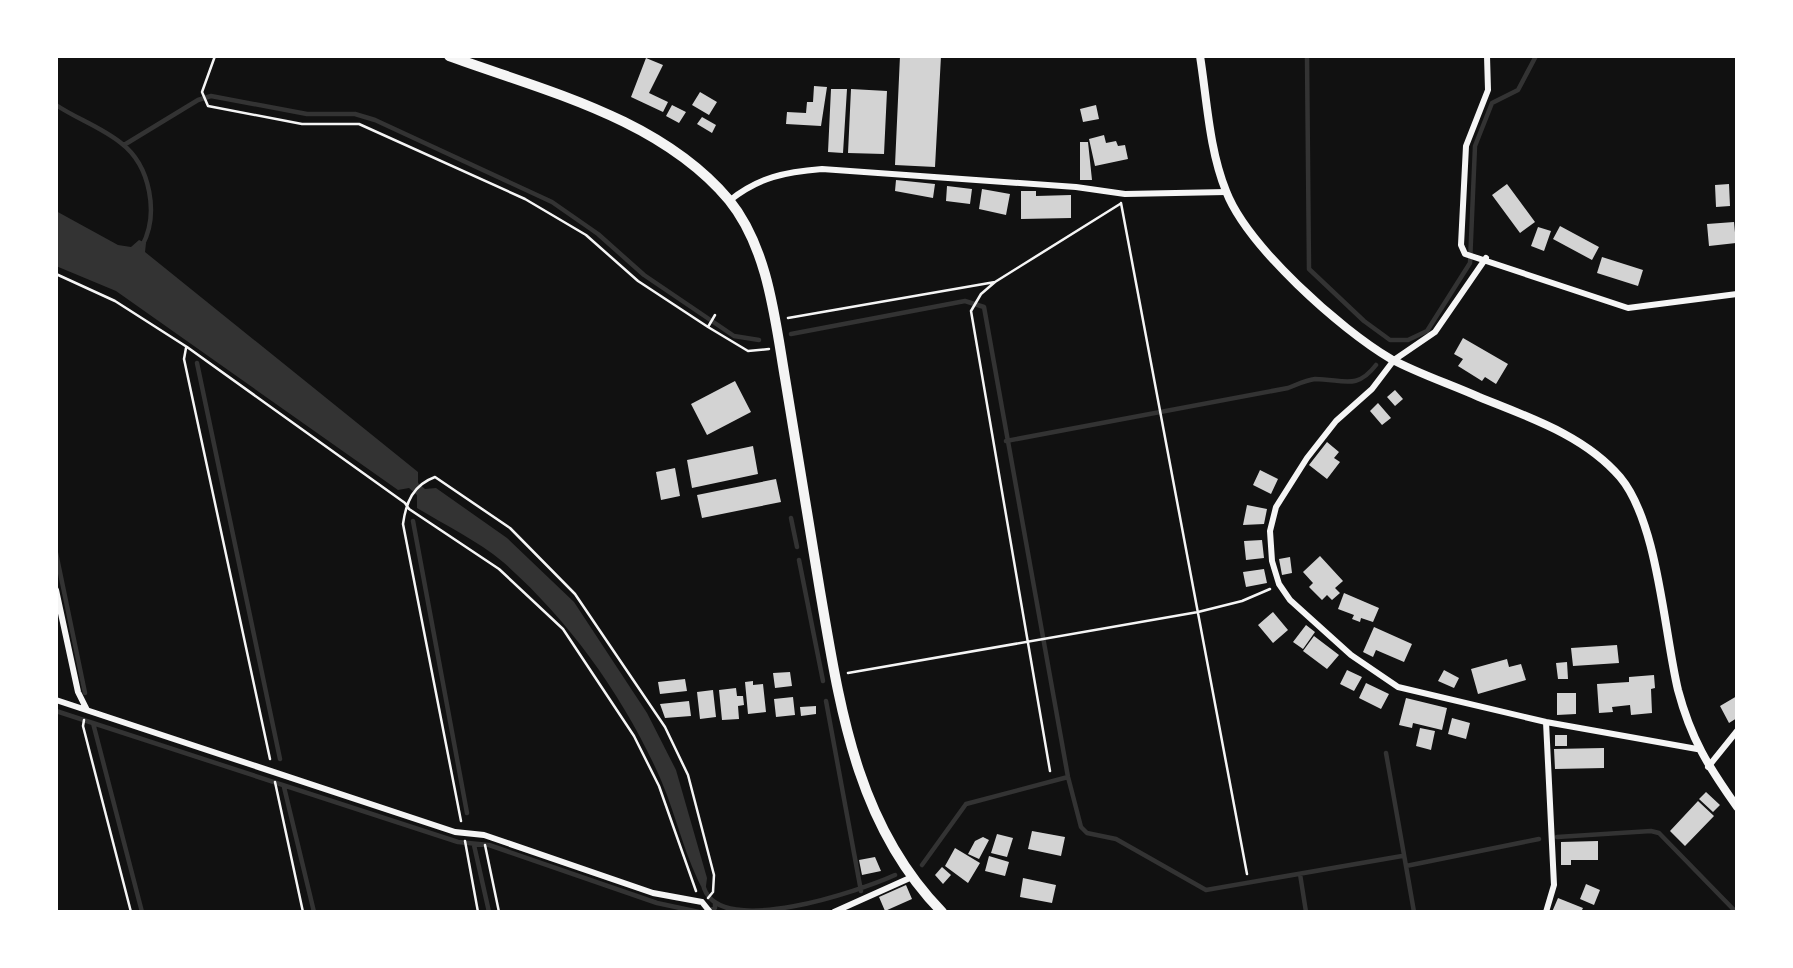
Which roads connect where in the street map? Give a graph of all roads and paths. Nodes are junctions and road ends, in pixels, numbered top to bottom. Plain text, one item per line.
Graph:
1 (215, 56) edge
2 (449, 56) edge
3 (1200, 56) edge
4 (1487, 56) edge
5 (1226, 192) junction
6 (1125, 194) junction
7 (729, 201) junction
8 (1121, 203) junction
9 (1486, 258) junction
10 (56, 274) edge
11 (995, 282) junction
12 (1737, 294) edge
13 (715, 315) dead end
14 (774, 321) junction
15 (708, 327) junction
16 (187, 347) junction
17 (779, 348) junction
18 (1394, 360) junction
19 (405, 503) junction
20 (1279, 584) junction
21 (56, 590) edge
22 (1198, 612) junction
23 (1028, 641) junction
24 (834, 676) junction
25 (56, 700) edge
26 (87, 710) junction
27 (1546, 722) junction
28 (83, 726) dead end
29 (1737, 731) edge
30 (1697, 749) junction
31 (1708, 767) junction
32 (1050, 771) dead end
33 (276, 772) junction
34 (274, 790) dead end
35 (1737, 807) edge
36 (465, 834) junction
37 (485, 850) dead end
38 (465, 851) dead end
39 (1247, 874) dead end
40 (912, 877) junction
41 (713, 892) dead end
42 (706, 907) edge
43 (131, 912) edge
44 (303, 912) edge
45 (478, 912) edge
46 (499, 912) edge
47 (834, 912) edge
48 (942, 912) edge
49 (1546, 912) edge

1 - 15 path
2 - 7 highway
3 - 5 street
4 - 9 street
5 - 6 street
5 - 18 street
6 - 7 street
6 - 8 path
7 - 14 highway
8 - 11 path
8 - 22 path
9 - 12 street
9 - 18 street
10 - 16 path
11 - 14 path
11 - 23 path
13 - 15 path
14 - 17 highway
15 - 17 path
16 - 19 path
16 - 33 path
17 - 24 highway
18 - 20 street
18 - 30 street
19 - 36 path
19 - 41 path
19 - 42 path
20 - 22 path
20 - 27 street
21 - 26 street
22 - 23 path
22 - 39 path
23 - 24 path
23 - 32 path
24 - 40 highway
25 - 26 street
26 - 33 street
27 - 30 street
27 - 49 street
28 - 43 path
29 - 31 street
30 - 31 street
31 - 35 street
33 - 36 street
34 - 44 path
36 - 42 street
37 - 46 path
38 - 45 path
40 - 47 street
40 - 48 highway

